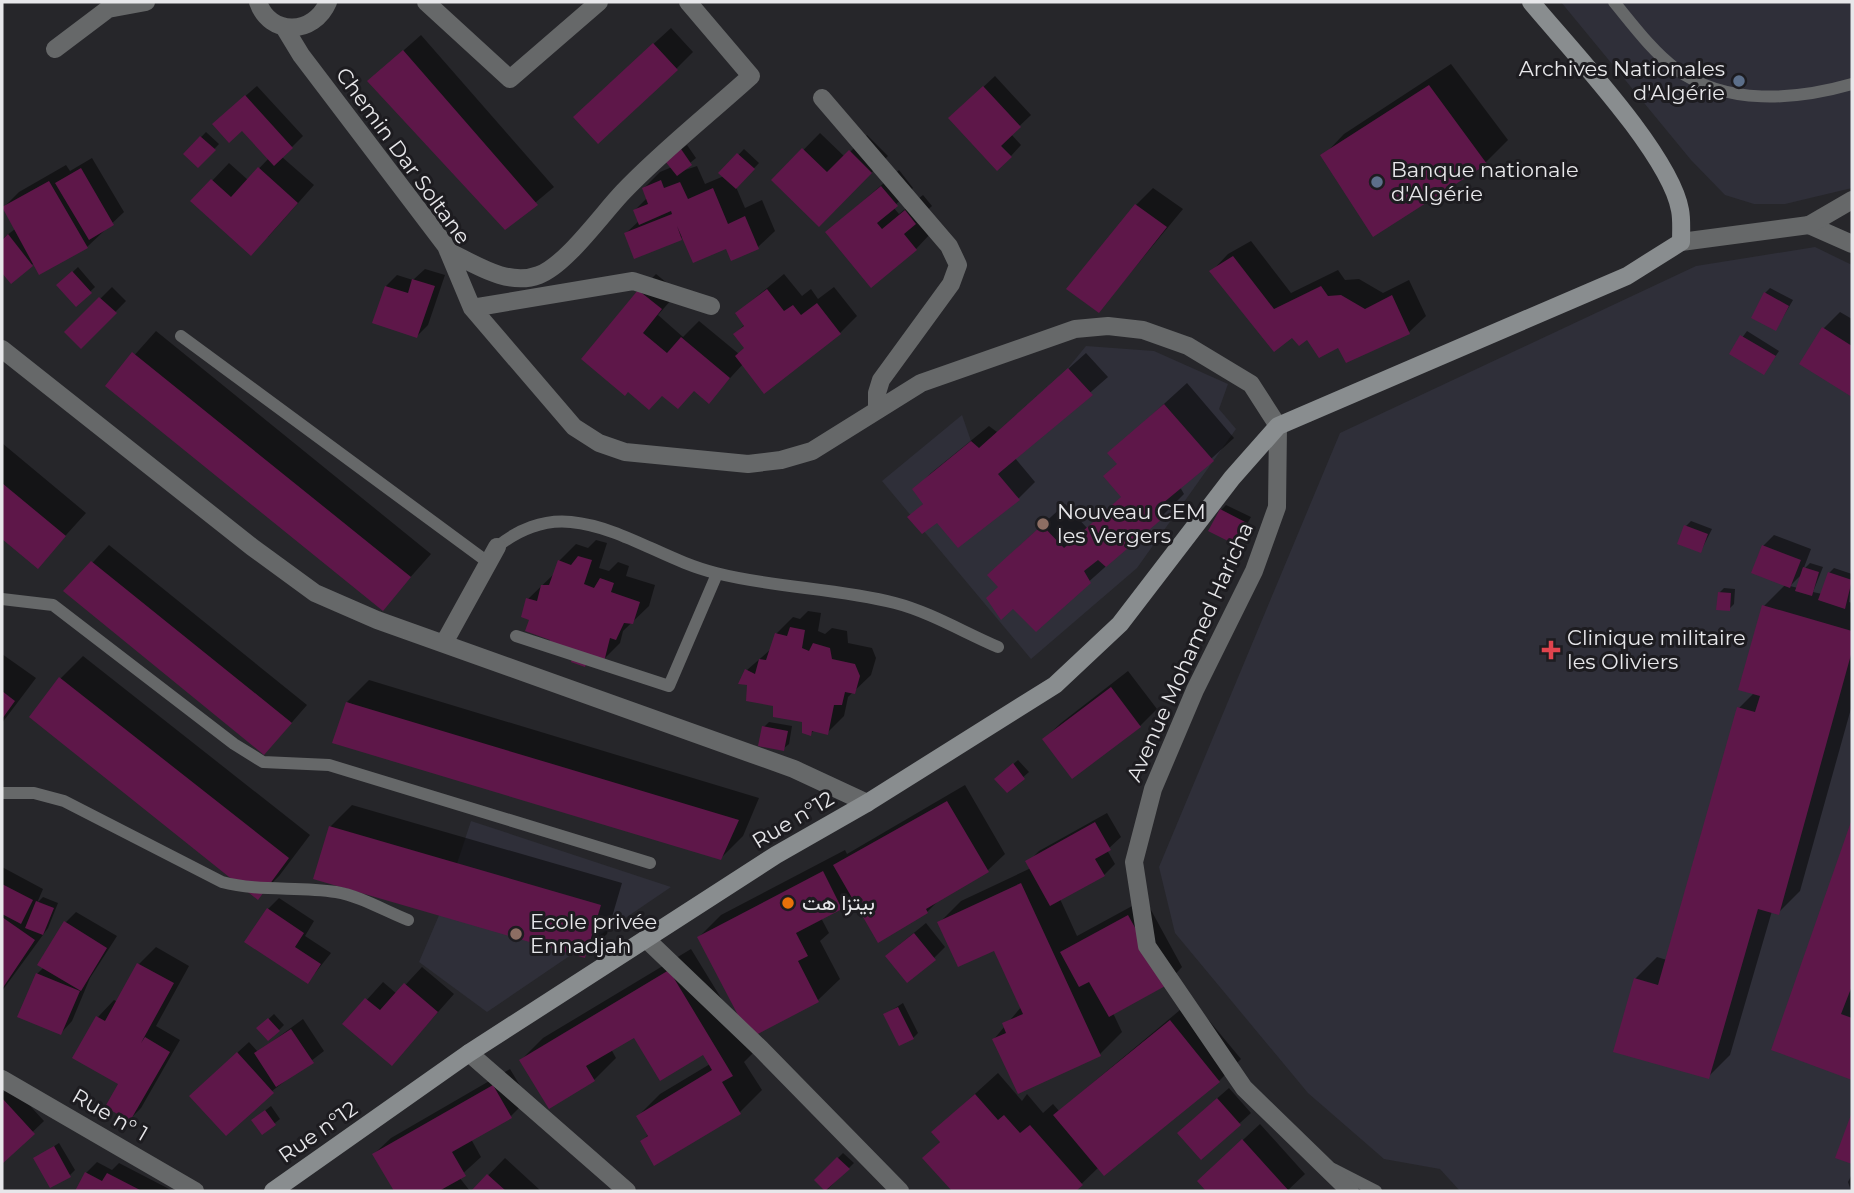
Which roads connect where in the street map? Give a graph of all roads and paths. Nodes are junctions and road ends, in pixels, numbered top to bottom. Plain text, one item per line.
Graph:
1 (146, 2) edge
2 (258, 2) edge
3 (328, 2) edge
4 (426, 2) edge
5 (599, 2) edge
6 (688, 2) edge
7 (1531, 2) edge
8 (1614, 2) edge
9 (284, 27) junction
10 (55, 50) dead end
11 (1852, 84) edge
12 (822, 98) dead end
13 (1852, 200) edge
14 (1809, 225) junction
15 (1681, 242) junction
16 (1852, 244) edge
17 (448, 251) junction
18 (711, 306) dead end
19 (472, 308) junction
20 (181, 336) dead end
21 (2, 349) edge
22 (877, 410) junction
23 (1278, 426) junction
24 (493, 555) junction
25 (716, 574) junction
26 (2, 599) edge
27 (516, 636) dead end
28 (444, 642) junction
29 (998, 647) dead end
30 (2, 793) edge
31 (867, 803) junction
32 (650, 863) dead end
33 (408, 920) dead end
34 (646, 939) junction
35 (469, 1053) junction
36 (2, 1079) edge
37 (1319, 1161) junction
38 (195, 1191) edge
39 (274, 1191) edge
40 (627, 1191) edge
41 (900, 1191) edge
42 (1350, 1191) edge
43 (1377, 1191) edge

1 - 10 street
2 - 9 street, Chemin Dar Soltane
3 - 9 street
4 - 5 street
6 - 17 street
7 - 15 main road
8 - 11 lane
9 - 17 street, Chemin Dar Soltane
12 - 22 street
13 - 14 street
14 - 15 street
14 - 16 street
15 - 23 main road
17 - 19 street, Chemin Dar Soltane
18 - 19 street
19 - 22 street, Chemin Dar Soltane
20 - 24 lane
21 - 28 street
22 - 23 street, Chemin Dar Soltane
23 - 31 main road, Rue n°12
23 - 37 street, Avenue Mohamed Haricha
24 - 25 lane
24 - 28 street
25 - 27 lane
25 - 29 lane
26 - 32 lane
28 - 31 street
30 - 33 lane
31 - 34 main road, Rue n°12
34 - 35 main road, Rue n°12
34 - 41 street
35 - 39 main road, Rue n°12
35 - 40 street
36 - 38 street, Rue n° 1
37 - 42 street, Avenue Mohamed Haricha
37 - 43 lane

